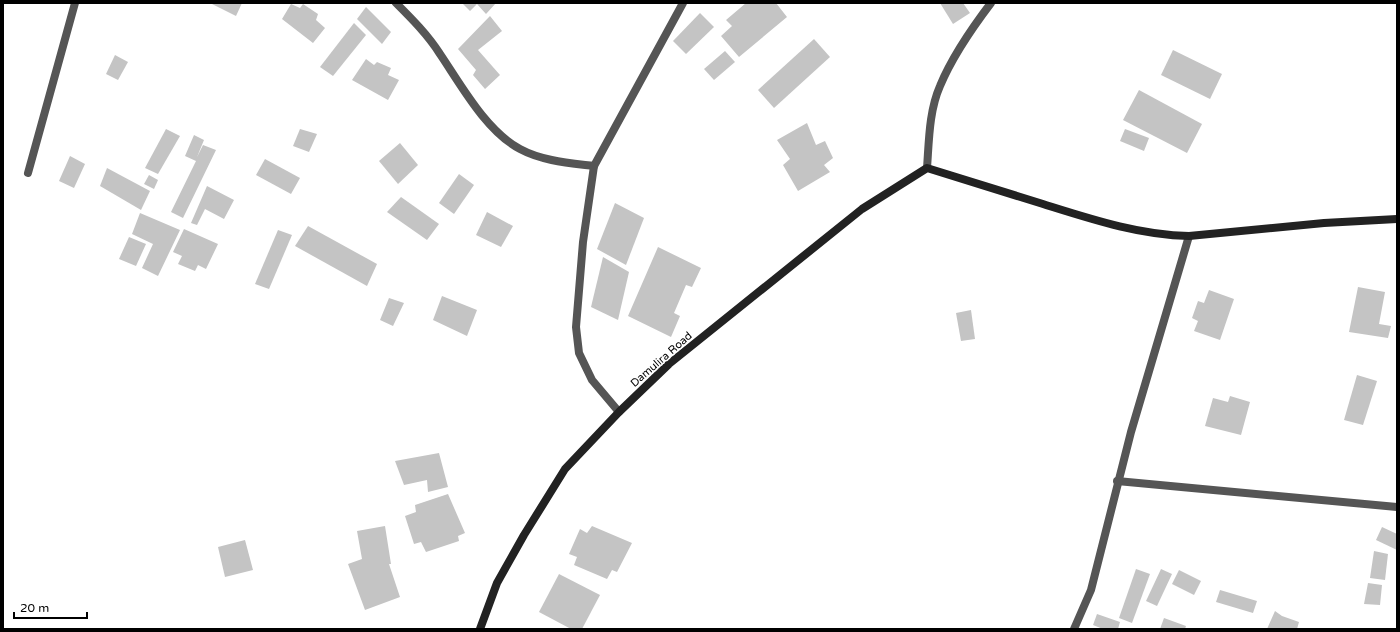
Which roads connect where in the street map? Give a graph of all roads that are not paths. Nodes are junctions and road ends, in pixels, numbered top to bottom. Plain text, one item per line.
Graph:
1 (75, 3) edge
2 (396, 3) edge
3 (684, 3) edge
4 (991, 3) edge
5 (594, 166) junction
6 (927, 168) junction
7 (28, 173) dead end
8 (1397, 219) edge
9 (1189, 236) junction
10 (619, 412) junction
11 (1117, 481) junction
12 (1397, 507) edge
13 (480, 629) edge
14 (1074, 629) edge

1 - 7 street
2 - 5 street
3 - 5 street
4 - 6 street
5 - 10 street
6 - 9 street
6 - 10 street, Damulira Road
8 - 9 street
9 - 11 street
10 - 13 street, Damulira Road
11 - 12 street
11 - 14 street

